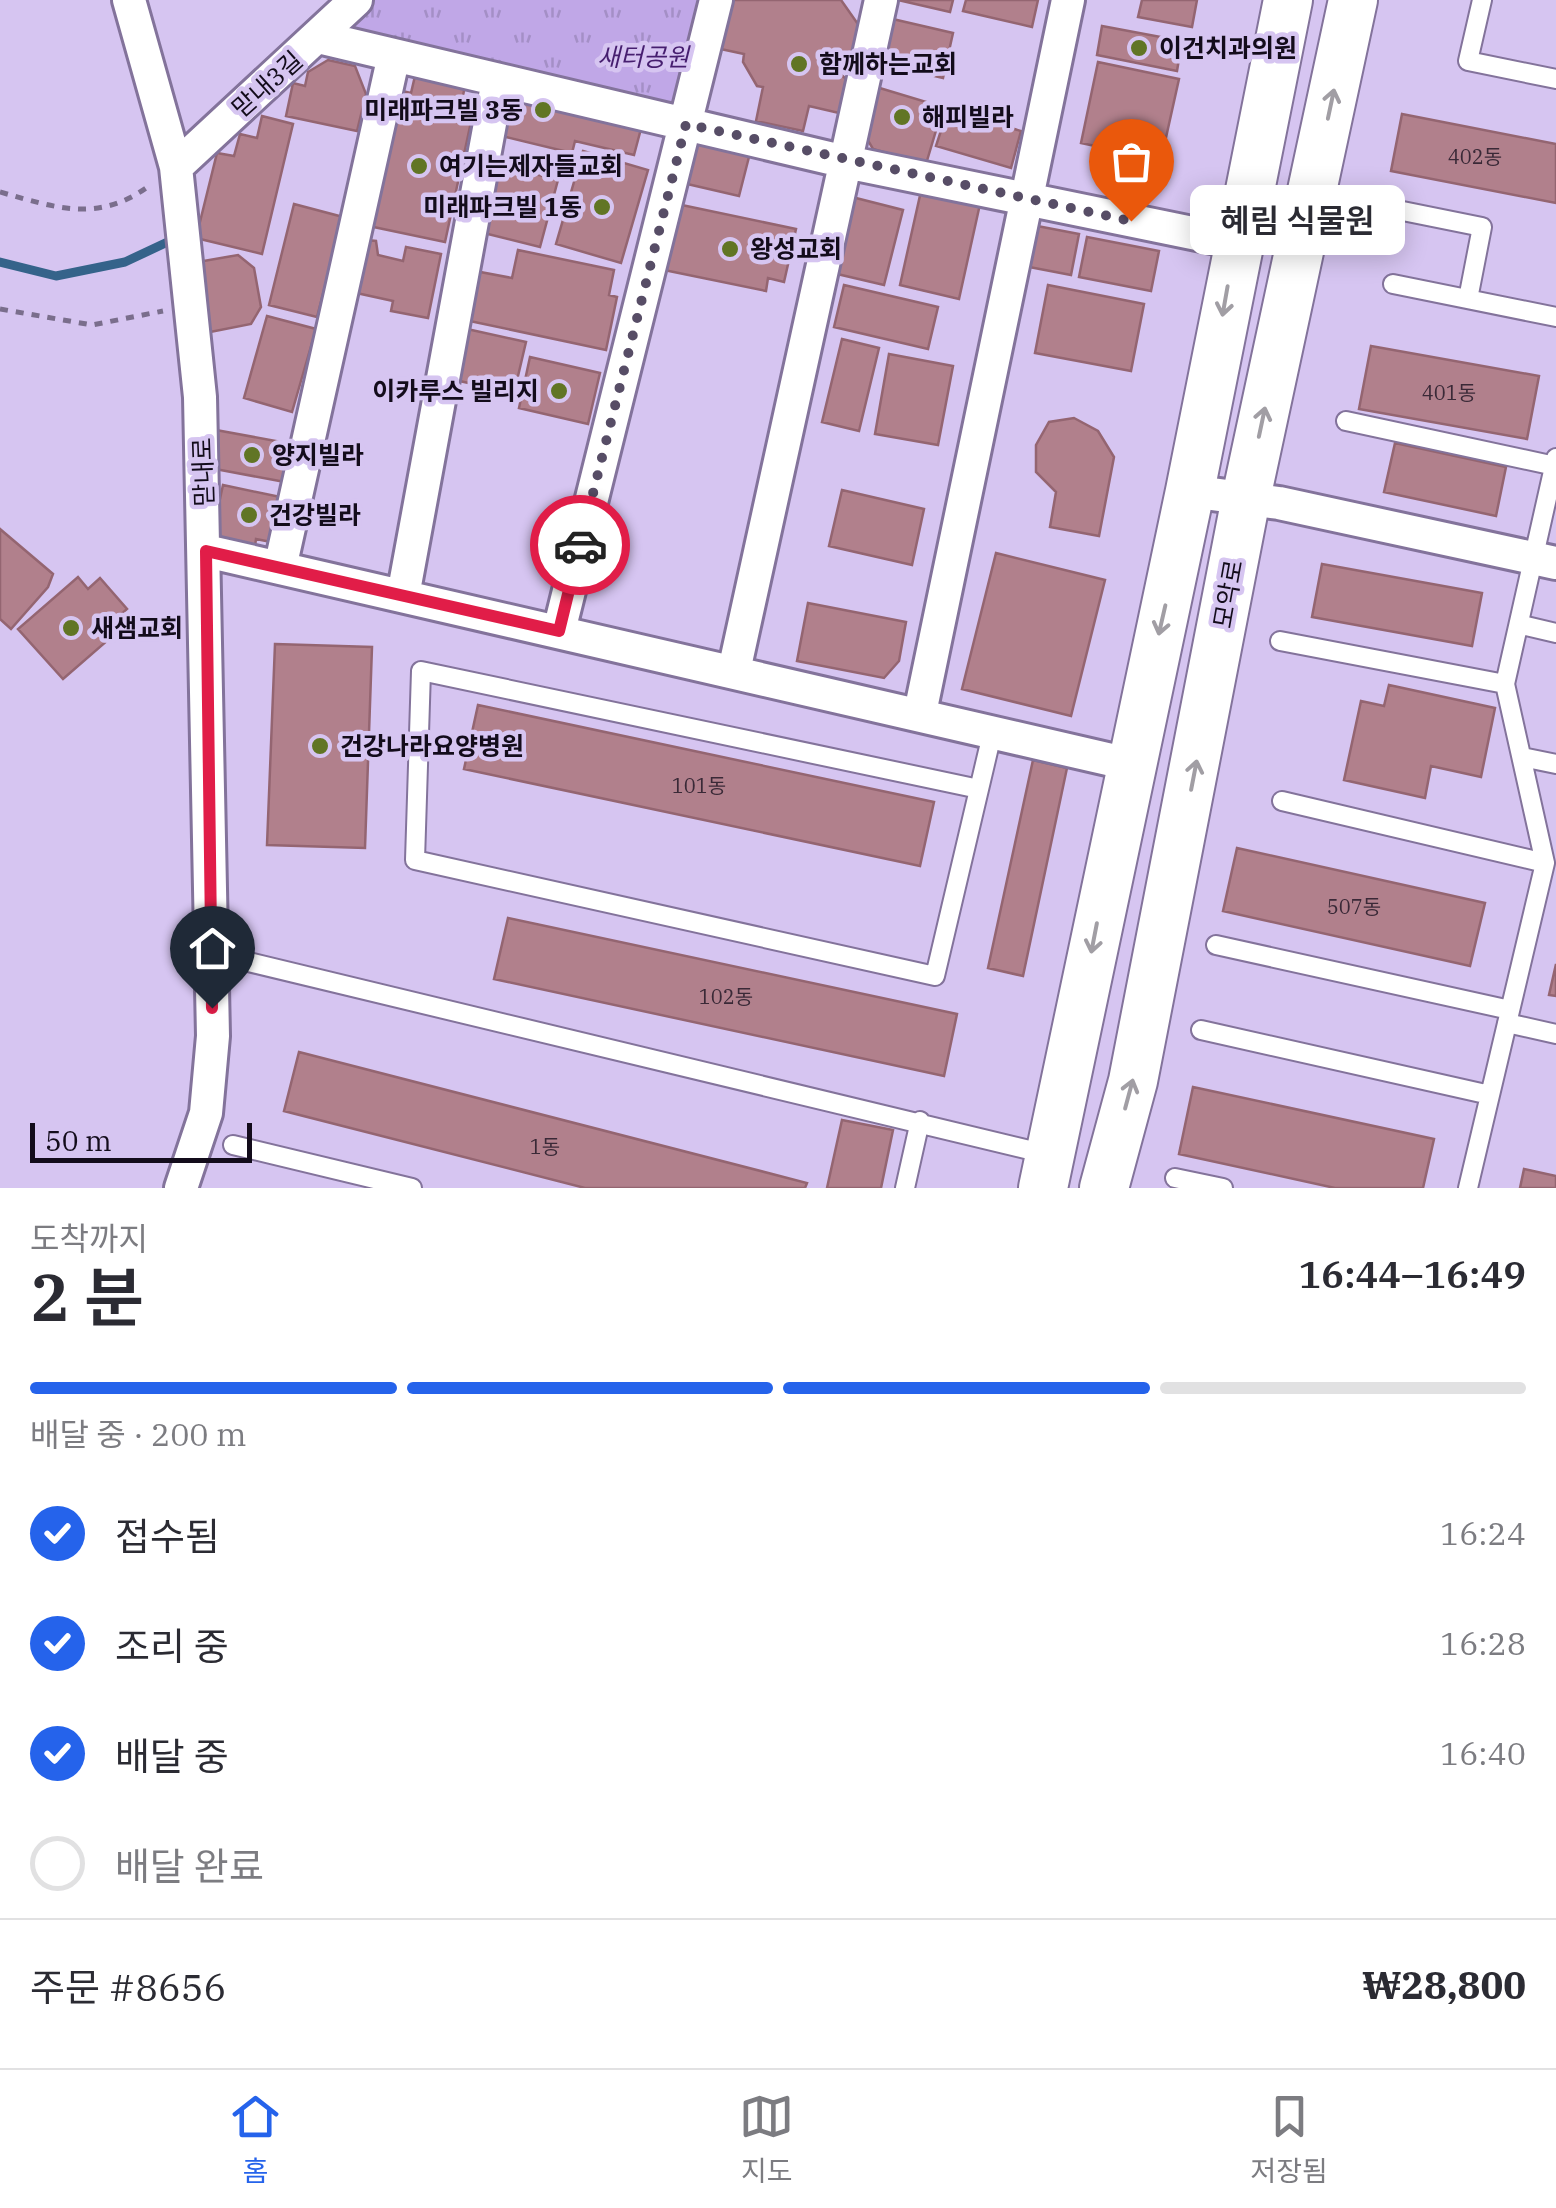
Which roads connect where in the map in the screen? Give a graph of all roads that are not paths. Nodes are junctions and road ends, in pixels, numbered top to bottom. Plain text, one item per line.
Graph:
1 (129, 0) edge
2 (356, 0) edge
3 (716, 0) edge
4 (881, 0) edge
5 (1068, 0) edge
6 (1288, 0) edge
7 (1353, 0) edge
8 (1482, 0) edge
9 (318, 38) junction
10 (394, 55) junction
11 (1556, 79) edge
12 (498, 80) junction
13 (686, 124) junction
14 (846, 162) junction
15 (176, 167) junction
16 (1026, 200) junction
17 (1358, 202) dead end
18 (1236, 242) junction
19 (1393, 284) dead end
20 (1468, 299) junction
21 (1556, 317) edge
22 (1346, 421) dead end
23 (1555, 462) edge
24 (1190, 491) junction
25 (1553, 494) edge
26 (1246, 498) junction
27 (206, 551) junction
28 (1546, 561) edge
29 (280, 568) junction
30 (402, 596) junction
31 (1522, 625) junction
32 (559, 631) junction
33 (1556, 632) edge
34 (1280, 642) dead end
35 (734, 671) junction
36 (1506, 684) junction
37 (920, 713) junction
38 (993, 730) junction
39 (1522, 756) junction
40 (1129, 764) junction
41 (1556, 764) edge
42 (979, 789) junction
43 (1282, 802) dead end
44 (1545, 863) junction
45 (1216, 945) dead end
46 (211, 952) junction
47 (1509, 1017) junction
48 (1201, 1030) dead end
49 (1556, 1034) edge
50 (1490, 1095) junction
51 (920, 1121) junction
52 (233, 1145) dead end
53 (1047, 1172) edge
54 (1175, 1178) dead end
55 (181, 1188) edge
56 (412, 1188) edge
57 (905, 1188) edge
58 (1104, 1188) edge
59 (1224, 1188) edge
60 (1468, 1188) edge

1 - 15 street, 맏내로
2 - 9 street, 맏내3길
3 - 13 street
4 - 14 street
5 - 16 street
6 - 18 street
26 -> 7 street, 모악로
8 - 11 lane
9 - 10 street
9 - 15 street, 맏내3길
10 - 12 street
10 - 29 street
12 - 13 street
12 - 30 street
13 - 14 street
13 - 32 street
14 - 16 street
14 - 35 street
15 - 27 street, 맏내로
16 - 18 street
16 - 37 street
17 - 20 lane
18 -> 24 street
19 - 20 lane
20 - 21 lane
22 - 23 lane
23 - 25 lane
24 - 26 street
24 -> 40 street
25 - 28 lane
26 - 28 street
58 -> 26 street, 모악로
27 - 29 street
27 - 46 street, 맏내로
28 - 31 lane
29 - 30 street
30 - 32 street
31 - 33 lane
31 - 36 lane
32 - 35 street
34 - 36 lane
35 - 37 street
36 - 39 lane
37 - 38 street
38 - 40 street
38 - 42 lane
39 - 41 lane
39 - 44 lane
40 -> 53 street
42 - 42 lane
43 - 44 lane
44 - 47 lane
45 - 47 lane
46 - 51 lane
46 - 55 street, 맏내로
47 - 49 lane
47 - 50 lane
48 - 50 lane
50 - 60 lane
51 - 53 lane
51 - 57 lane
52 - 56 lane
54 - 59 lane

